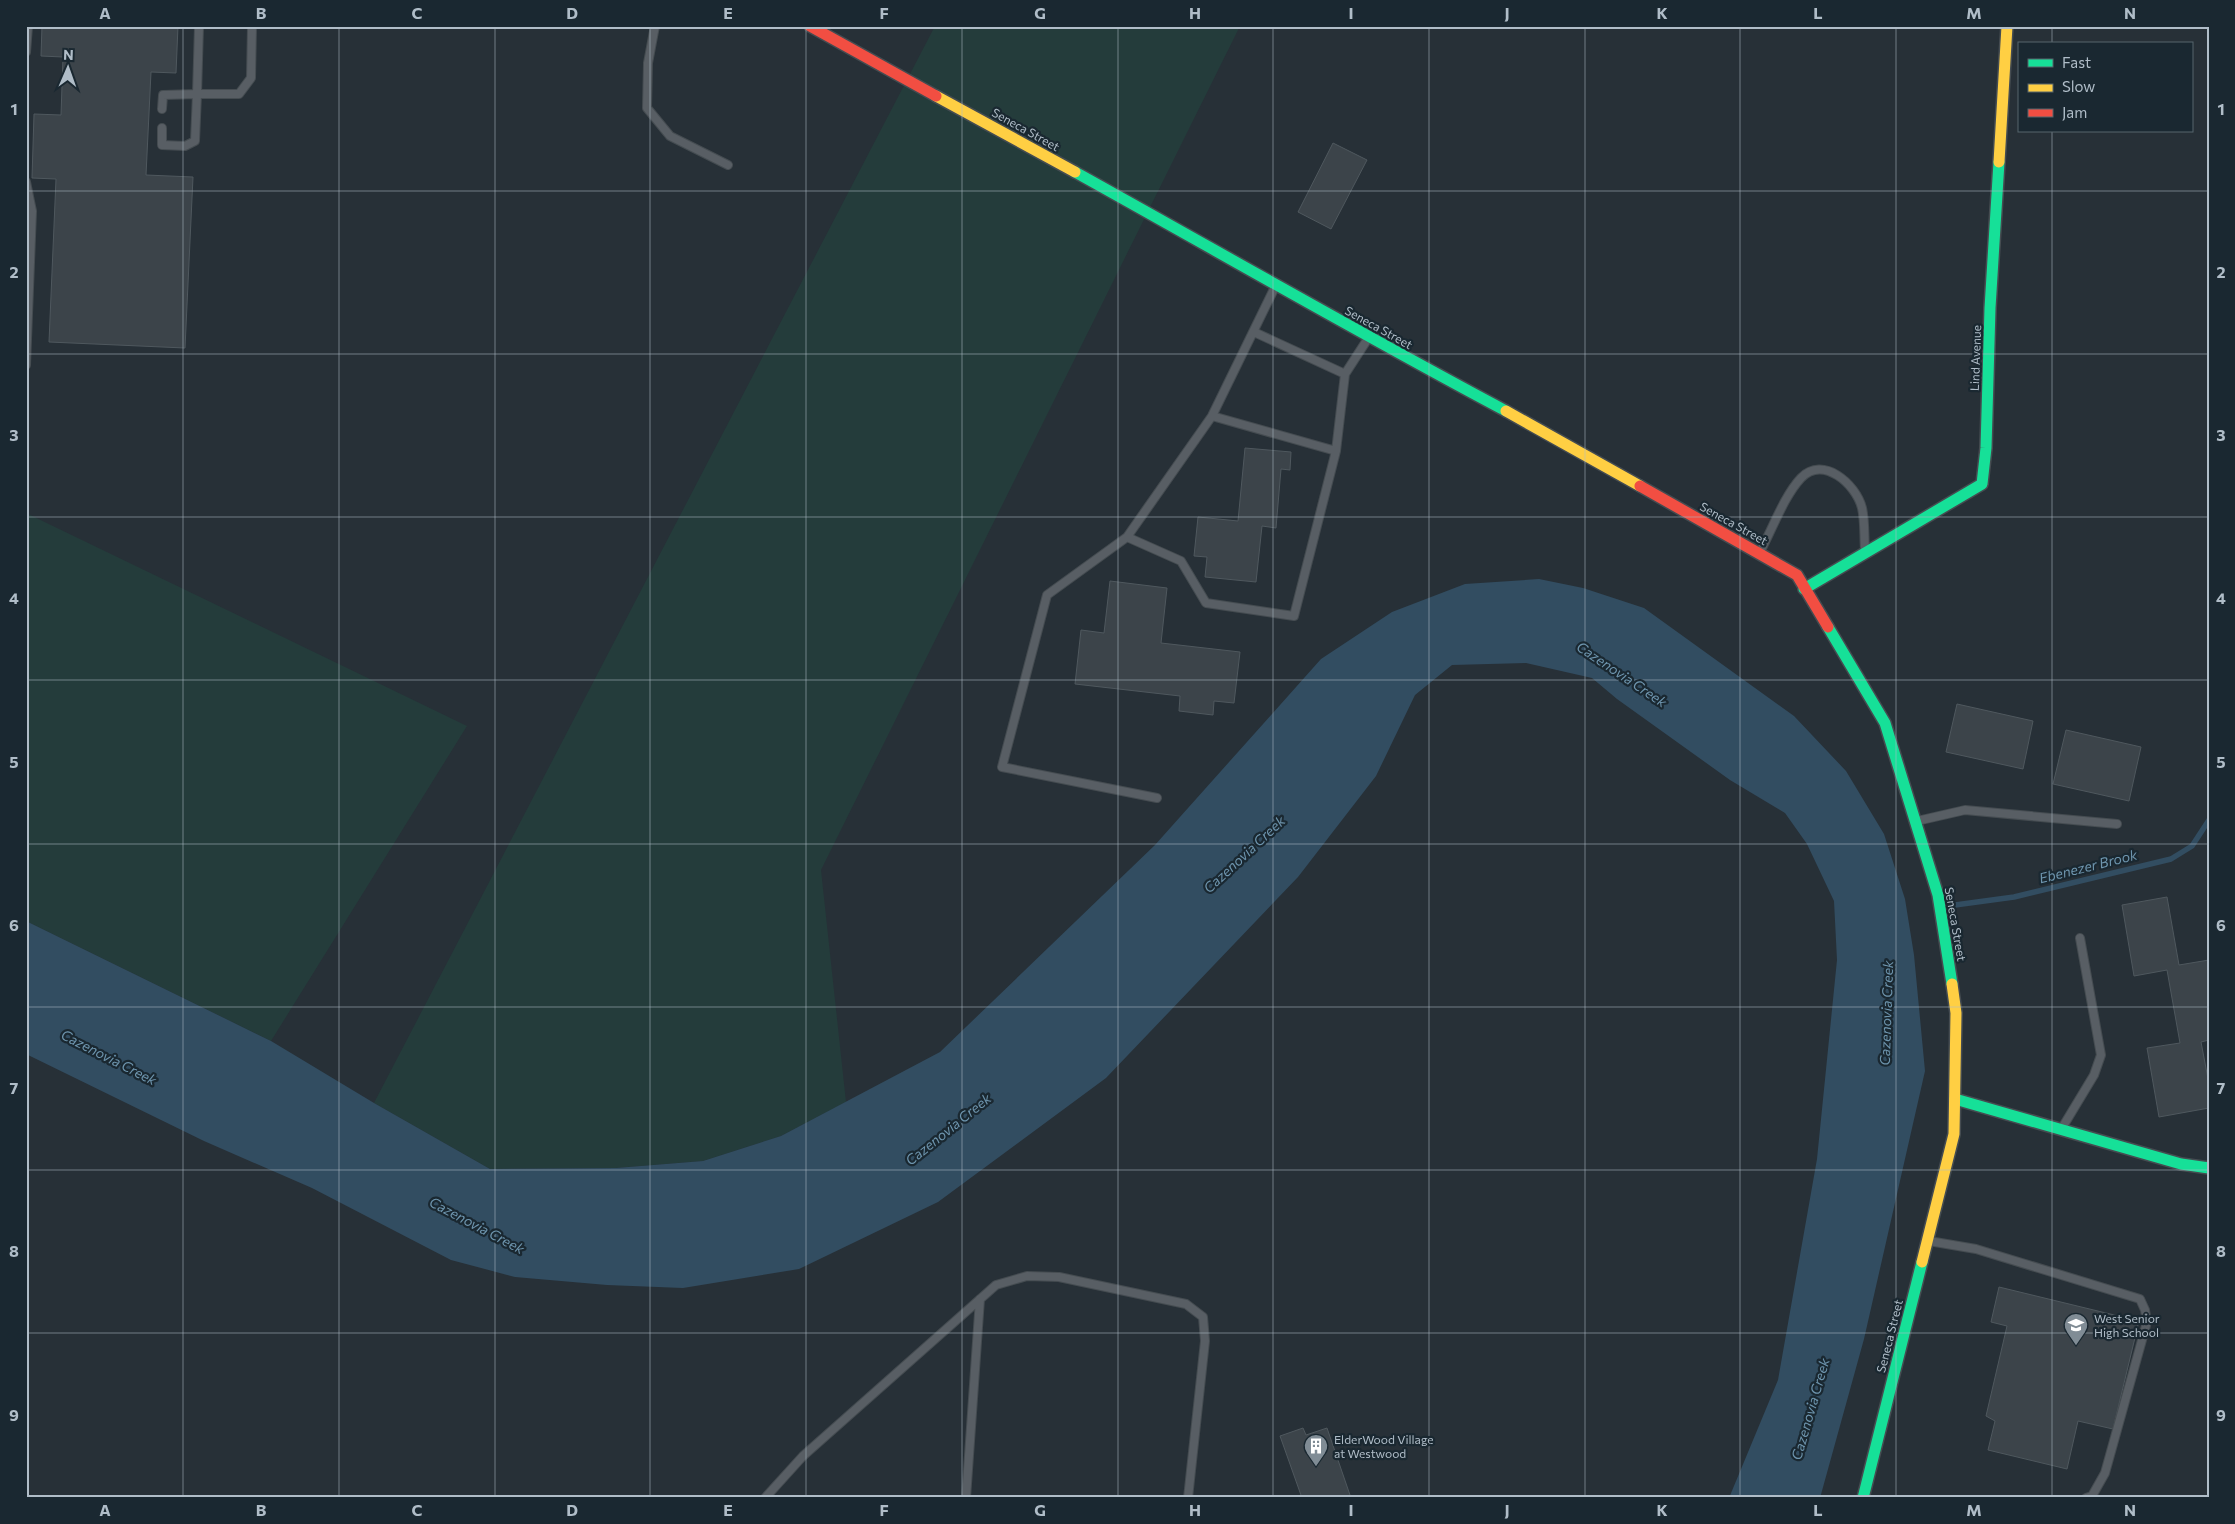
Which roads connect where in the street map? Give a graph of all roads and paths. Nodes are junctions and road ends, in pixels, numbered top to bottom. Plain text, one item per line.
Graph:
1 (28, 26) edge
2 (199, 26) edge
3 (252, 26) edge
4 (656, 26) edge
5 (810, 26) edge
6 (2006, 26) edge
7 (26, 52) edge
8 (197, 94) junction
9 (162, 109) dead end
10 (162, 128) dead end
11 (728, 165) dead end
12 (26, 182) edge
13 (1277, 284) junction
14 (1254, 332) junction
15 (1368, 338) junction
16 (26, 365) edge
17 (1345, 374) junction
18 (1212, 416) junction
19 (1336, 452) junction
20 (1127, 537) junction
21 (1866, 553) junction
22 (1759, 554) junction
23 (1804, 589) junction
24 (1157, 798) dead end
25 (1916, 821) junction
26 (2116, 824) dead end
27 (2080, 938) dead end
28 (1955, 1099) junction
29 (2061, 1130) junction
30 (2209, 1168) edge
31 (1927, 1241) junction
32 (980, 1299) junction
33 (765, 1498) edge
34 (966, 1498) edge
35 (1188, 1498) edge
36 (1863, 1498) edge
37 (2086, 1498) edge

1 - 7 lane
2 - 8 lane
3 - 8 lane
4 - 11 lane
5 - 13 street, Seneca Street
6 - 21 street, Lind Avenue
8 - 9 lane
8 - 10 lane
12 - 16 lane
13 - 14 lane
13 - 15 street, Seneca Street
14 - 17 lane
14 - 18 lane
15 - 17 lane
15 - 22 street, Seneca Street
17 - 19 lane
18 - 19 lane
18 - 20 lane
19 - 20 lane
20 - 24 lane
21 - 22 lane
21 - 23 street, Lind Avenue
22 - 23 street, Seneca Street
23 - 25 street, Seneca Street
25 - 26 lane
25 - 28 street, Seneca Street
27 - 29 lane
28 - 29 street
28 - 31 street, Seneca Street
29 - 30 street
31 - 36 street, Seneca Street
31 - 37 lane
32 - 33 lane
32 - 34 lane
32 - 35 lane

